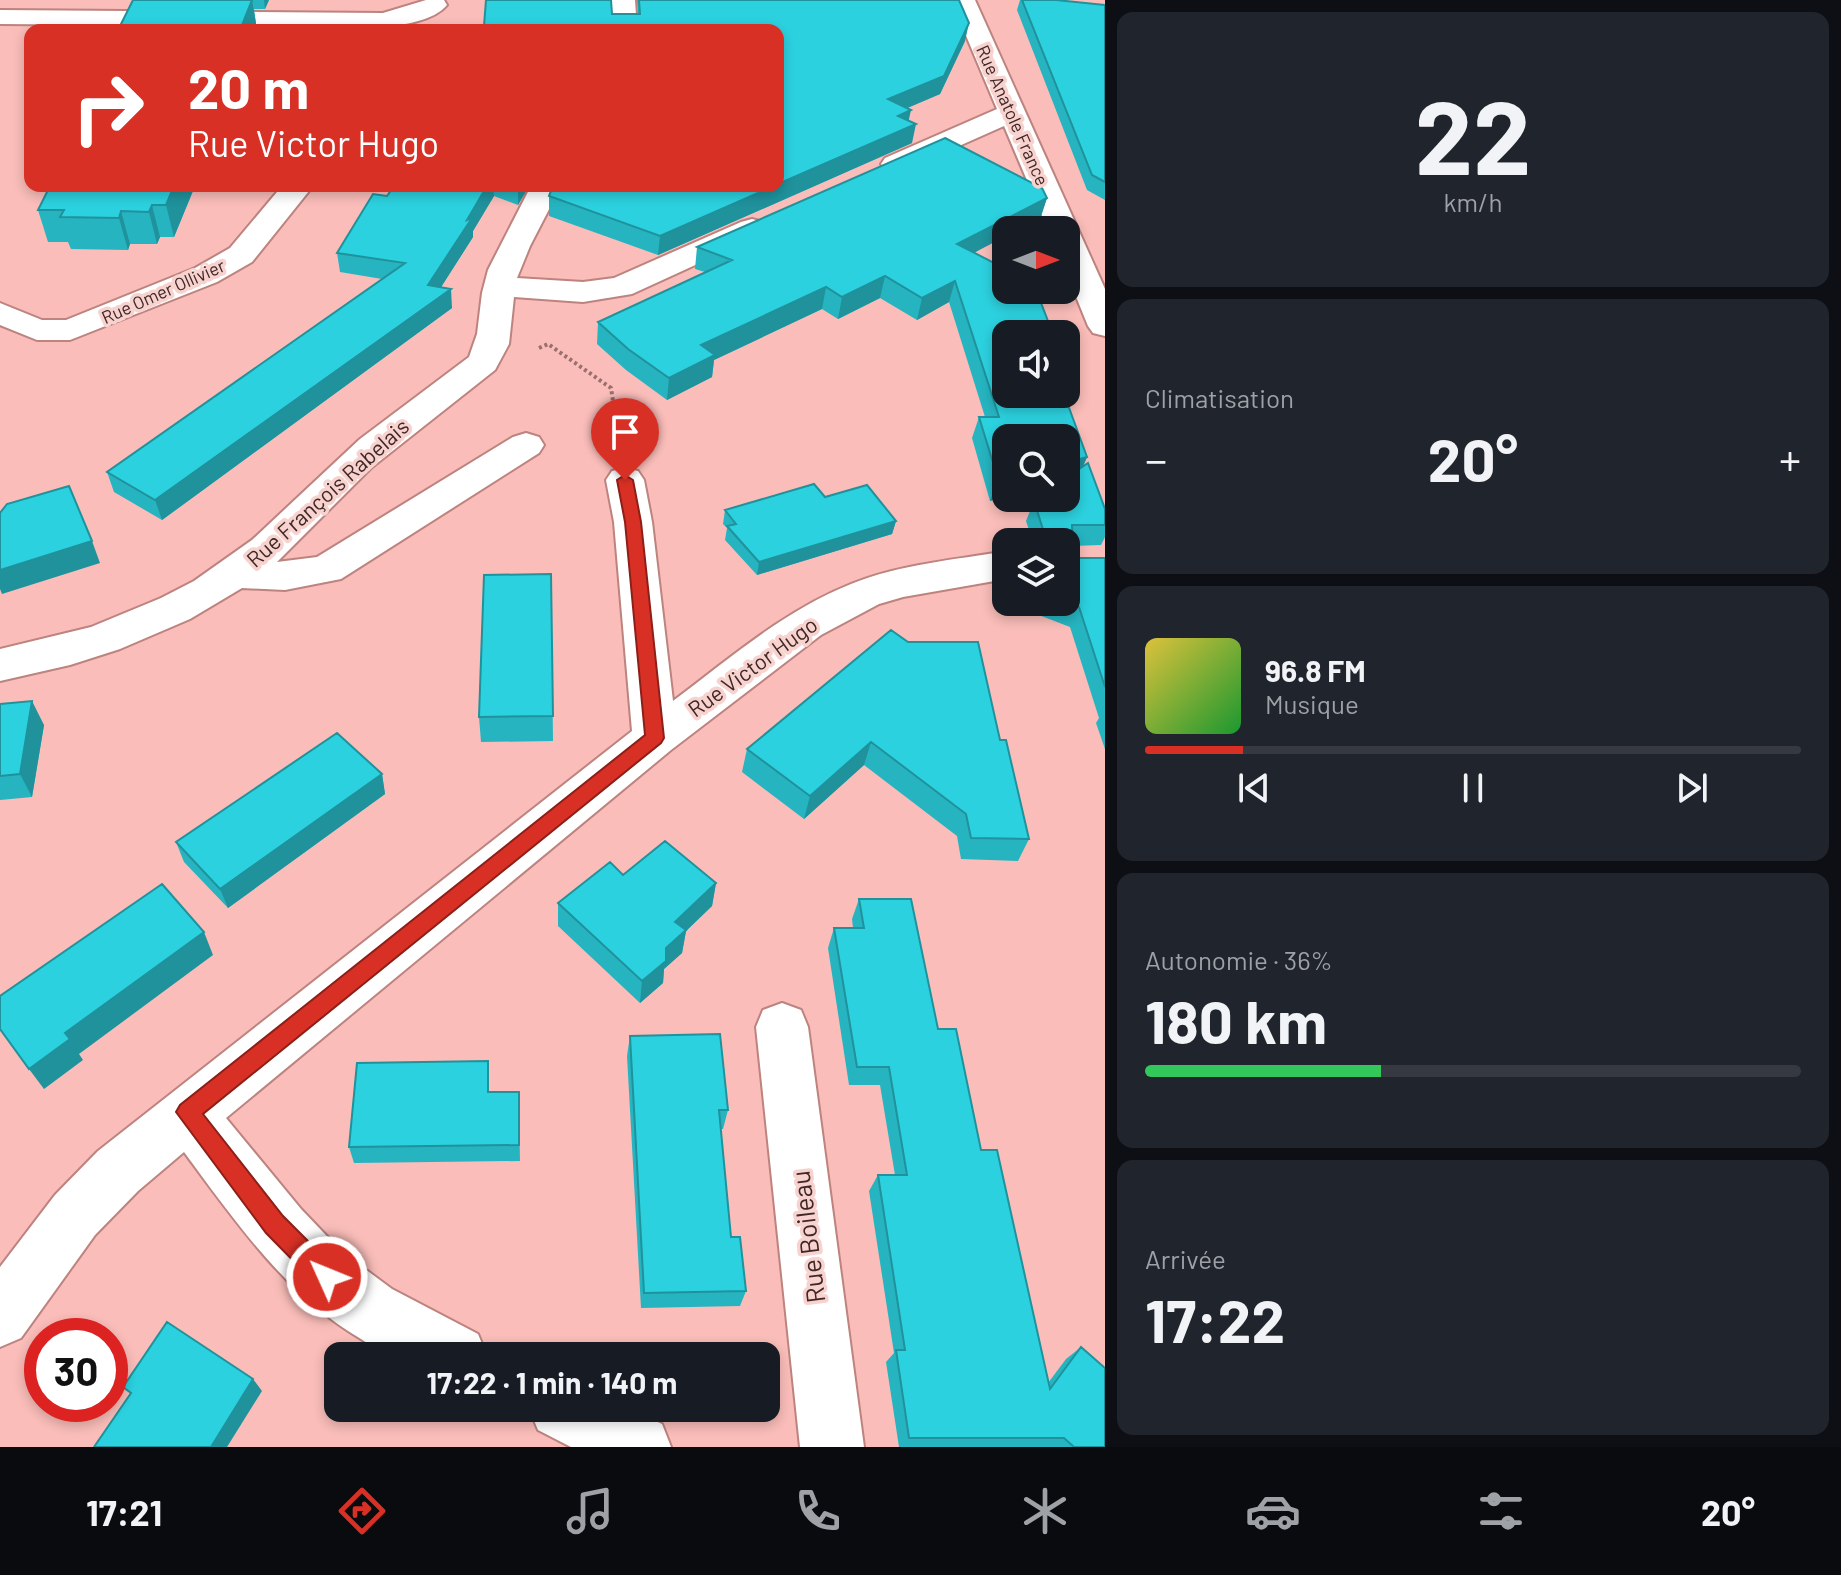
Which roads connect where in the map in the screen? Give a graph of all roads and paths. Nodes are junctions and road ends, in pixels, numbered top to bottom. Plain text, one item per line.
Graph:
1 (623, 0) edge
2 (963, 0) edge
3 (437, 2) edge
4 (0, 17) edge
5 (424, 24) edge
6 (625, 24) edge
7 (1012, 112) junction
8 (875, 173) edge
9 (293, 192) edge
10 (543, 192) edge
11 (1057, 216) edge
12 (776, 217) edge
13 (1080, 268) edge
14 (499, 287) junction
15 (0, 313) edge
16 (1105, 326) edge
17 (474, 370) junction
18 (526, 445) dead end
19 (625, 480) joint
20 (992, 567) edge
21 (234, 574) junction
22 (0, 665) edge
23 (655, 738) junction
24 (782, 1027) dead end
25 (188, 1112) junction
26 (0, 1317) edge
27 (428, 1342) edge
28 (588, 1422) edge
29 (639, 1447) edge
30 (832, 1447) edge

1 - 6 street
2 - 7 street, Rue Anatole France
3 - 4 street
3 - 5 street
7 - 8 street
7 - 11 street, Rue Anatole France
9 - 15 street, Rue Omer Ollivier
10 - 14 street
12 - 14 street
13 - 16 street
14 - 17 street, Rue François Rabelais
17 - 19 path
17 - 21 street, Rue François Rabelais
18 - 21 street
19 - 23 street
20 - 23 street, Rue Victor Hugo
21 - 22 street, Rue François Rabelais
23 - 25 street, Rue Victor Hugo
24 - 30 street, Rue Boileau
25 - 26 street, Rue Victor Hugo
25 - 27 street
28 - 29 street

